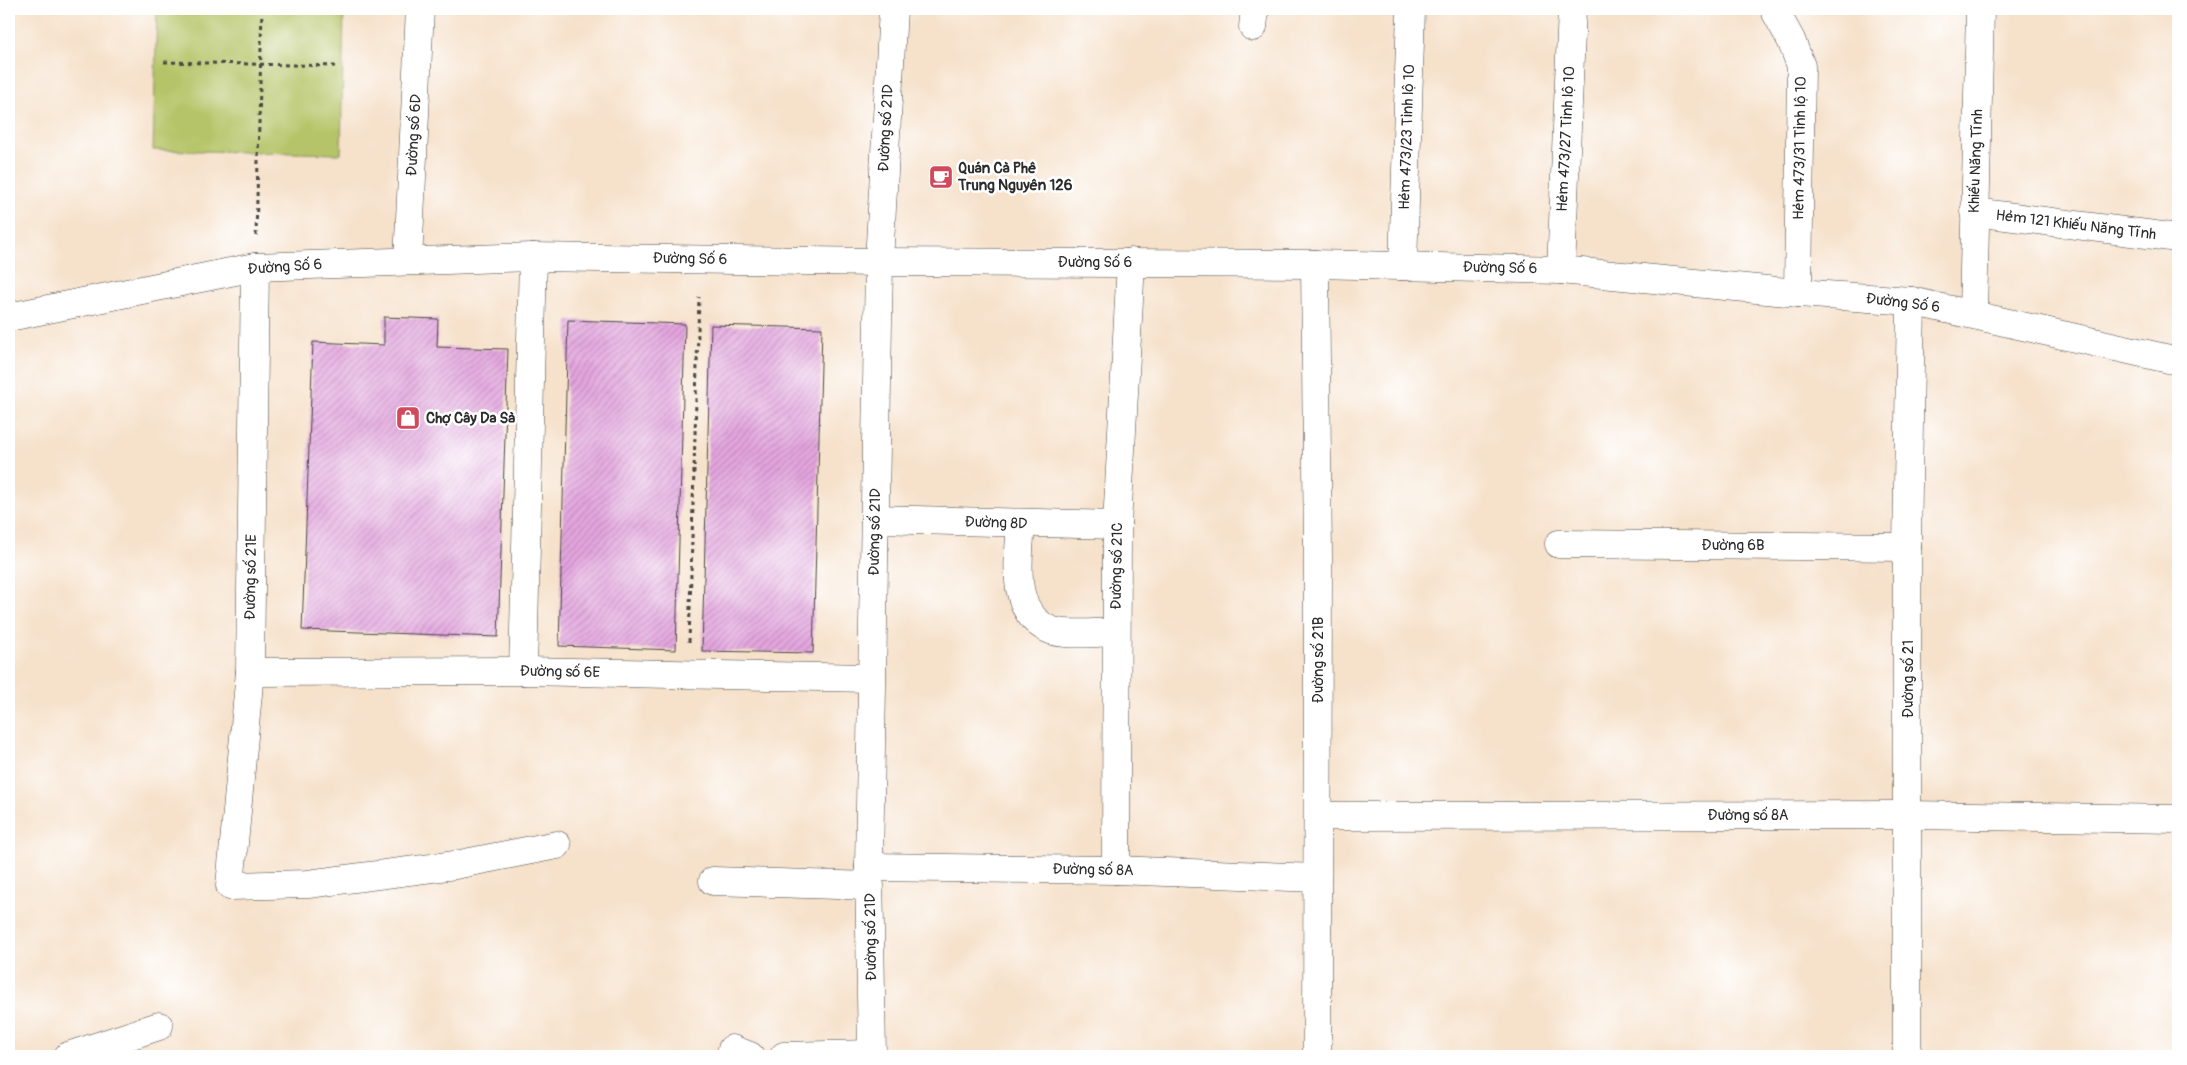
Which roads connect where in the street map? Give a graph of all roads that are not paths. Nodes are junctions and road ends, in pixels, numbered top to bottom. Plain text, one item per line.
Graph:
1 (420, 9) edge
2 (893, 9) edge
3 (1411, 9) edge
4 (1572, 9) edge
5 (1774, 9) edge
6 (1980, 9) edge
7 (1974, 212) junction
8 (2178, 238) edge
9 (534, 257) junction
10 (408, 261) junction
11 (879, 262) junction
12 (1130, 262) junction
13 (1315, 264) junction
14 (255, 266) junction
15 (1403, 266) junction
16 (1560, 270) junction
17 (1798, 293) junction
18 (1911, 302) junction
19 (1973, 314) junction
20 (9, 317) edge
21 (2178, 360) edge
22 (875, 519) junction
23 (1021, 524) junction
24 (1117, 525) junction
25 (1559, 544) dead end
26 (1907, 547) junction
27 (1116, 632) junction
28 (523, 671) junction
29 (250, 672) junction
30 (871, 678) junction
31 (1908, 815) junction
32 (1318, 816) junction
33 (2178, 819) edge
34 (557, 845) dead end
35 (1116, 870) junction
36 (869, 876) junction
37 (1317, 878) junction
38 (713, 881) dead end
39 (159, 1026) dead end
40 (872, 1055) edge
41 (68, 1056) edge
42 (784, 1056) edge
43 (1317, 1056) edge
44 (1907, 1056) edge

1 - 10 street, Đường số 6D
2 - 11 street, Đường số 21D
3 - 15 street, Hẻm 473/23 Tỉnh lộ 10
4 - 16 street, Hẻm 473/27 Tỉnh lộ 10
5 - 17 street, Hẻm 473/31 Tỉnh lộ 10
6 - 7 street, Khiếu Năng Tĩnh
7 - 8 street, Hẻm 121 Khiếu Năng Tĩnh
7 - 19 street, Khiếu Năng Tĩnh
9 - 10 street, Đường Số 6
9 - 11 street, Đường Số 6
9 - 28 street
10 - 14 street, Đường Số 6
11 - 12 street, Đường Số 6
11 - 22 street, Đường số 21D
12 - 13 street, Đường Số 6
12 - 24 street, Đường số 21C
13 - 15 street, Đường Số 6
13 - 32 street, Đường số 21B
14 - 20 street, Đường Số 6
14 - 29 street, Đường số 21E
15 - 16 street, Đường Số 6
16 - 17 street, Đường Số 6
17 - 18 street, Đường Số 6
18 - 19 street, Đường Số 6
18 - 26 street, Đường số 21
19 - 21 street, Đường Số 6
22 - 23 street, Đường 8D
22 - 30 street, Đường số 21D
23 - 24 street, Đường 8D
23 - 27 street
24 - 27 street, Đường số 21C
25 - 26 street, Đường 6B
26 - 31 street, Đường số 21
27 - 35 street, Đường số 21C
28 - 29 street, Đường số 6E
28 - 30 street, Đường số 6E
29 - 34 street, Đường số 21E
30 - 36 street, Đường số 21D
31 - 32 street, Đường số 8A
31 - 33 street, Đường số 8A
31 - 44 street, Đường số 21
32 - 37 street, Đường số 21B
35 - 36 street, Đường số 8A
35 - 37 street, Đường số 8A
36 - 38 street, Đường số 8A
36 - 40 street, Đường số 21D
37 - 43 street, Đường số 21B
39 - 41 street
40 - 42 street

